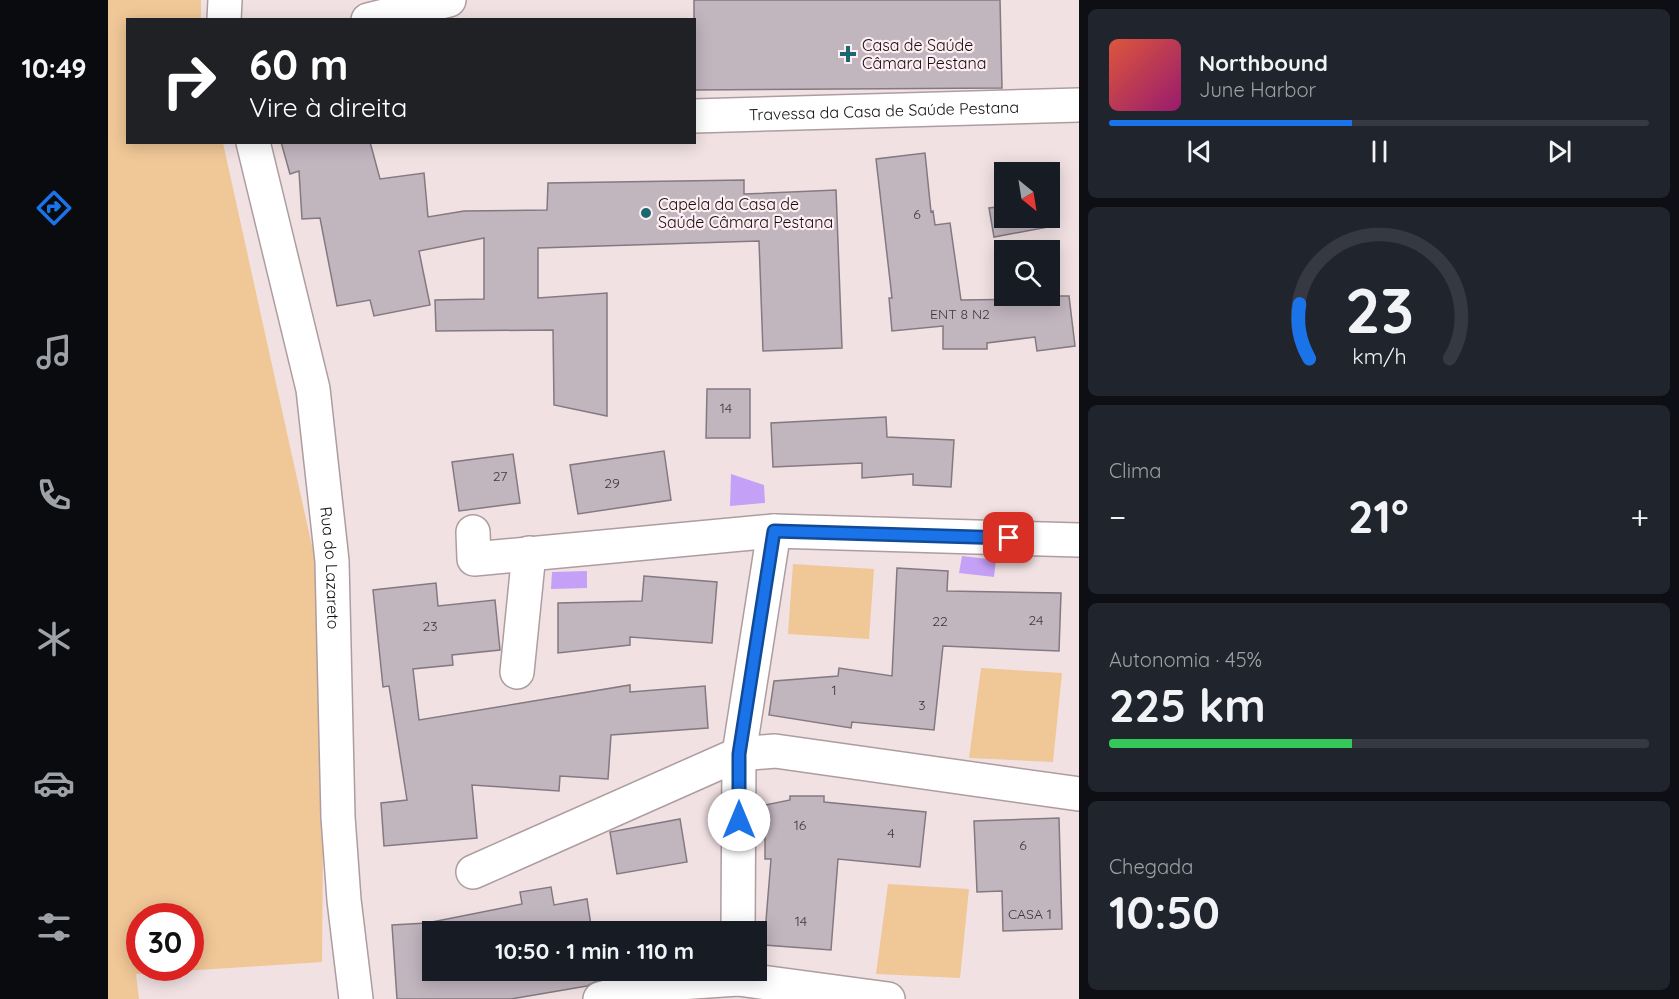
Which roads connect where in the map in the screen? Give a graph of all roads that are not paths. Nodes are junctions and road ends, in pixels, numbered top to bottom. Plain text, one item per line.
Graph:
1 (225, 0) edge
2 (449, 0) edge
3 (224, 18) edge
4 (376, 18) edge
5 (1077, 114) edge
6 (696, 116) edge
7 (253, 144) edge
8 (774, 531) junction
9 (472, 532) dead end
10 (1079, 540) edge
11 (529, 553) junction
12 (517, 672) dead end
13 (739, 754) junction
14 (1079, 794) edge
15 (473, 872) dead end
16 (738, 921) edge
17 (767, 980) edge
18 (685, 981) edge
19 (356, 999) edge
20 (600, 999) edge
21 (888, 999) edge

1 - 3 street
2 - 4 street
5 - 6 street, Travessa da Casa de Saúde Pestana
7 - 19 street, Rua do Lazareto
8 - 10 street
8 - 11 street
8 - 13 street
9 - 11 street
11 - 12 street
13 - 14 street
13 - 15 street
13 - 16 street
17 - 21 street
18 - 20 street

